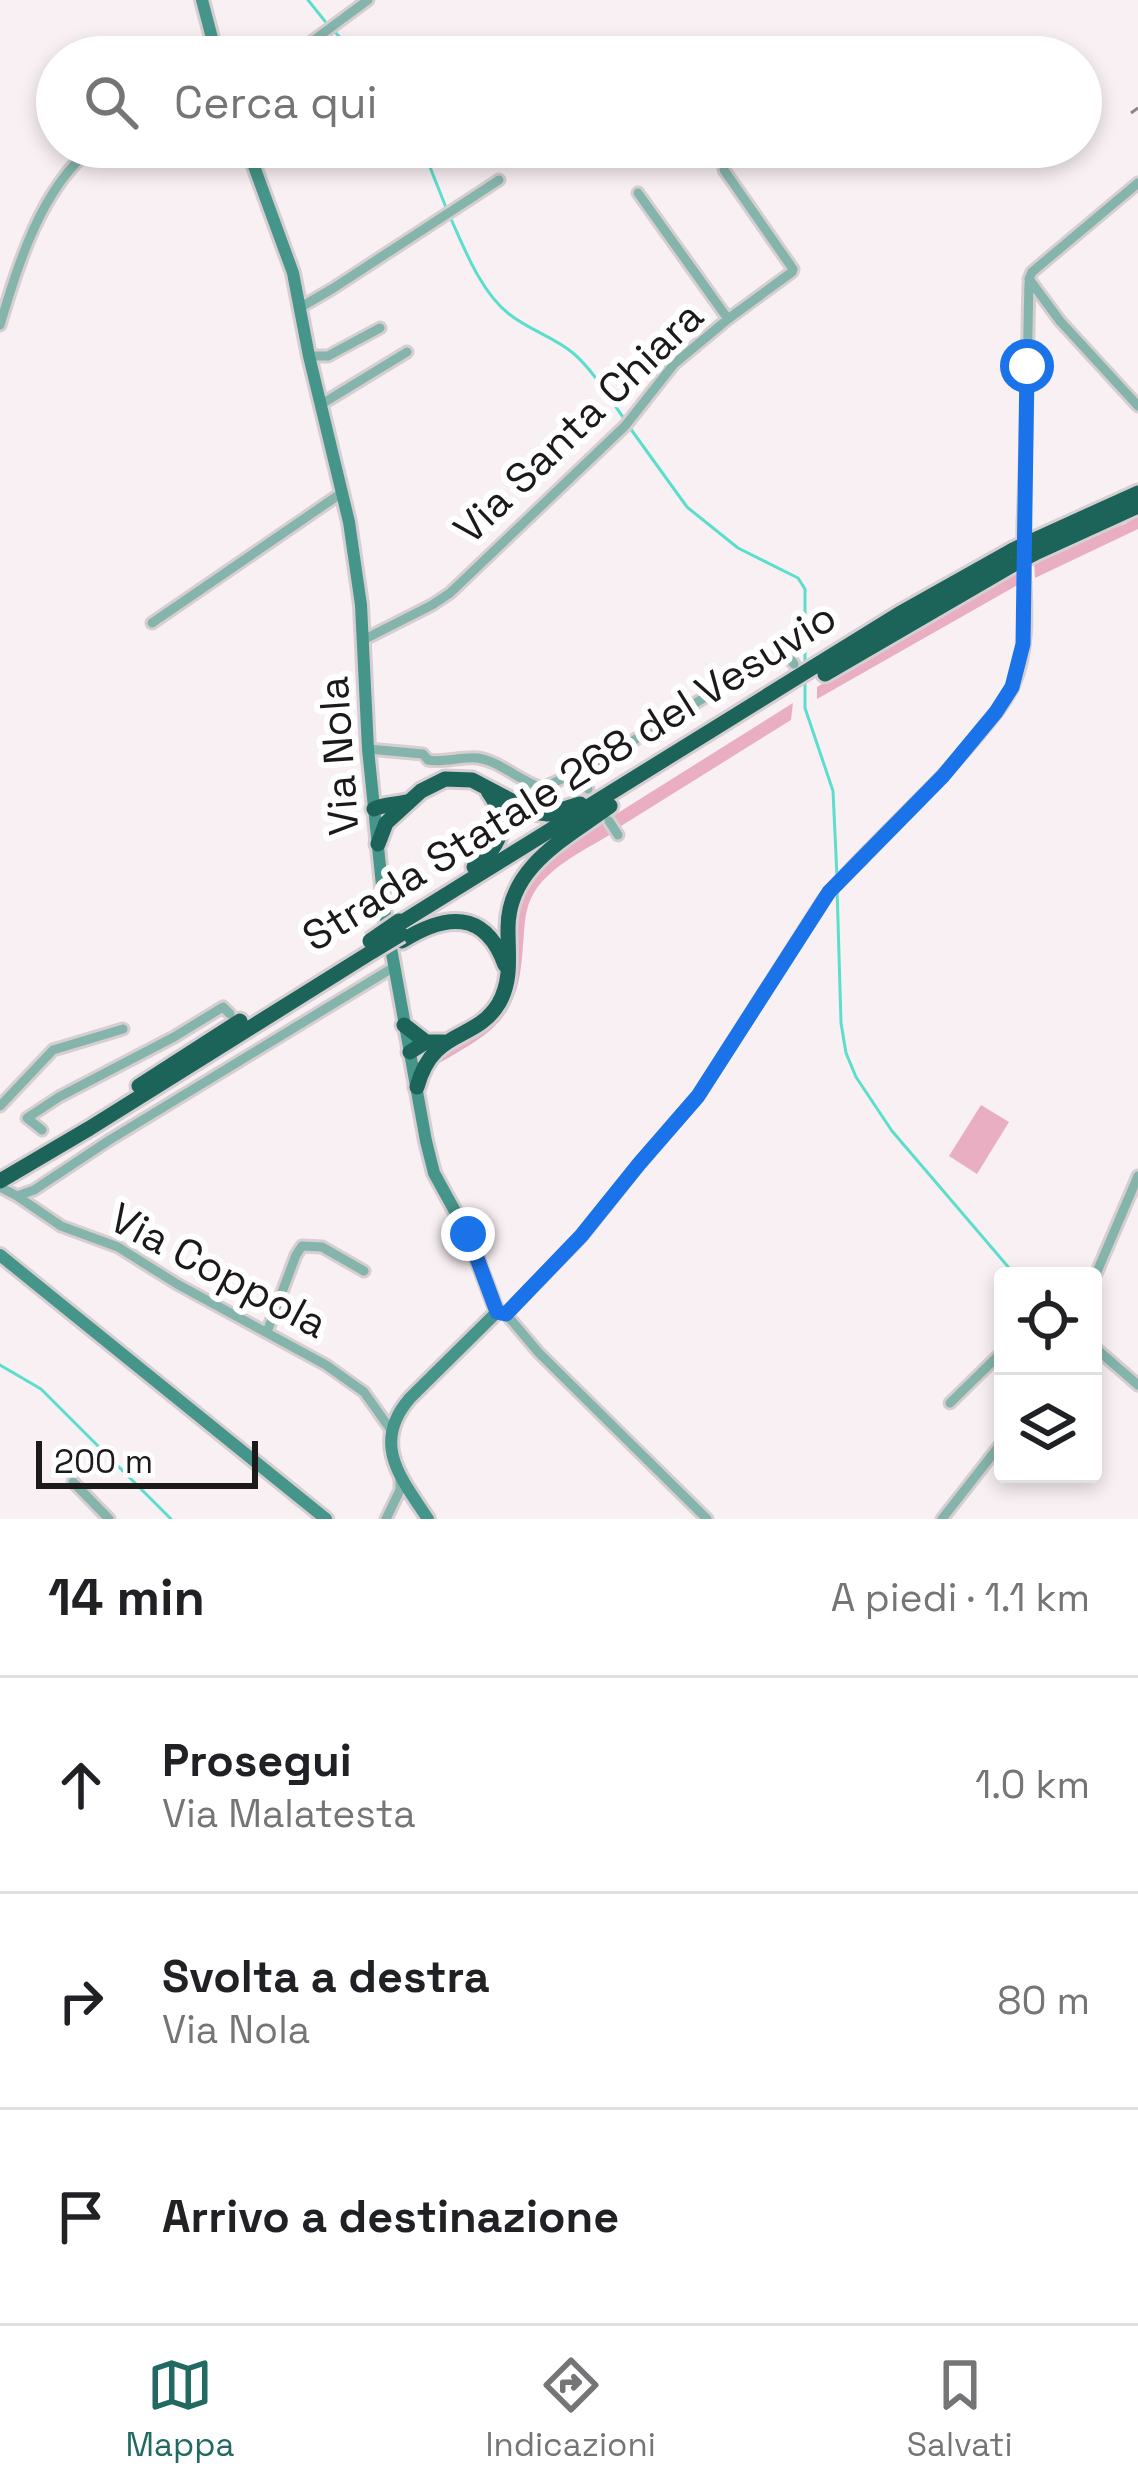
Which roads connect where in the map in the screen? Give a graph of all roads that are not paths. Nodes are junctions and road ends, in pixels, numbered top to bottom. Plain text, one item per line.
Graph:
1 (202, 0) edge
2 (368, 0) edge
3 (211, 36) edge
4 (319, 36) edge
5 (72, 168) edge
6 (255, 168) edge
7 (724, 170) dead end
8 (499, 180) dead end
9 (1138, 183) edge
10 (638, 193) dead end
11 (1029, 283) junction
12 (301, 307) junction
13 (728, 319) junction
14 (0, 326) edge
15 (380, 328) dead end
16 (407, 352) dead end
17 (309, 356) junction
18 (320, 405) junction
19 (1138, 406) edge
20 (343, 492) junction
21 (1138, 493) edge
22 (1138, 506) edge
23 (1032, 547) junction
24 (152, 623) dead end
25 (362, 640) junction
26 (794, 664) dead end
27 (788, 690) junction
28 (368, 749) junction
29 (678, 752) junction
30 (575, 774) junction
31 (482, 784) junction
32 (588, 789) dead end
33 (380, 807) junction
34 (609, 813) junction
35 (618, 835) dead end
36 (378, 844) joint
37 (400, 930) junction
38 (372, 950) junction
39 (394, 967) junction
40 (507, 974) junction
41 (230, 1014) dead end
42 (404, 1025) junction
43 (123, 1029) dead end
44 (248, 1038) dead end
45 (428, 1049) junction
46 (256, 1050) junction
47 (410, 1053) junction
48 (417, 1087) junction
49 (0, 1106) edge
50 (42, 1130) dead end
51 (61, 1149) junction
52 (80, 1160) junction
53 (1138, 1176) edge
54 (1, 1182) edge
55 (17, 1196) junction
56 (0, 1255) edge
57 (1099, 1267) edge
58 (364, 1271) dead end
59 (502, 1313) junction
60 (267, 1332) junction
61 (1102, 1354) edge
62 (994, 1360) edge
63 (1138, 1385) edge
64 (950, 1403) dead end
65 (391, 1430) junction
66 (994, 1453) edge
67 (400, 1473) junction
68 (73, 1482) dead end
69 (109, 1519) edge
70 (326, 1519) edge
71 (386, 1519) edge
72 (428, 1519) edge
73 (707, 1519) edge
74 (942, 1519) edge

1 - 3 street
2 - 4 street
5 - 14 street
6 - 12 street, Via Nola
7 - 13 street, Via Santa Chiara
8 - 12 street
9 - 11 street
10 - 13 street
11 - 19 street
11 - 59 street
12 - 17 street, Via Nola
13 - 25 street, Via Santa Chiara
15 - 17 street
16 - 18 street
17 - 18 street, Via Nola
18 - 20 street, Via Nola
20 - 24 street
20 - 25 street, Via Nola
21 - 23 highway, Strada Statale 268 del Vesuvio
22 - 23 highway, Strada Statale 268 del Vesuvio
23 - 27 highway, Strada Statale 268 del Vesuvio, bridge
25 - 28 street, Via Nola
26 - 30 street
27 - 29 highway, Strada Statale 268 del Vesuvio
27 - 34 highway, Strada Statale 268 del Vesuvio
28 - 30 street
28 - 33 street, Via Nola
29 - 31 highway
29 - 37 highway, Strada Statale 268 del Vesuvio
30 - 32 street
31 - 33 highway
31 - 37 highway
33 - 36 highway
34 - 35 street
34 - 37 highway, Strada Statale 268 del Vesuvio
34 - 40 highway
36 - 39 street, Via Nola
37 - 38 highway, Strada Statale 268 del Vesuvio, bridge
37 - 40 highway
38 - 51 highway, Strada Statale 268 del Vesuvio
38 - 51 highway, Strada Statale 268 del Vesuvio
39 - 42 street, Via Nola
39 - 46 street
40 - 45 highway
41 - 50 street
42 - 45 highway
42 - 47 street, Via Nola
43 - 49 street
44 - 46 street
45 - 47 highway
45 - 48 highway
46 - 52 street
47 - 48 street, Via Nola
48 - 59 street, Via Nola
51 - 52 street
51 - 54 highway, Strada Statale 268 del Vesuvio
52 - 55 street
53 - 57 street
54 - 55 street, Via Coppola
55 - 60 street, Via Coppola
56 - 70 street
58 - 60 street
59 - 65 street
59 - 73 street
60 - 65 street, Via Coppola
61 - 63 street
62 - 64 street
65 - 67 street
66 - 74 street
67 - 71 street
67 - 72 street
68 - 69 street

